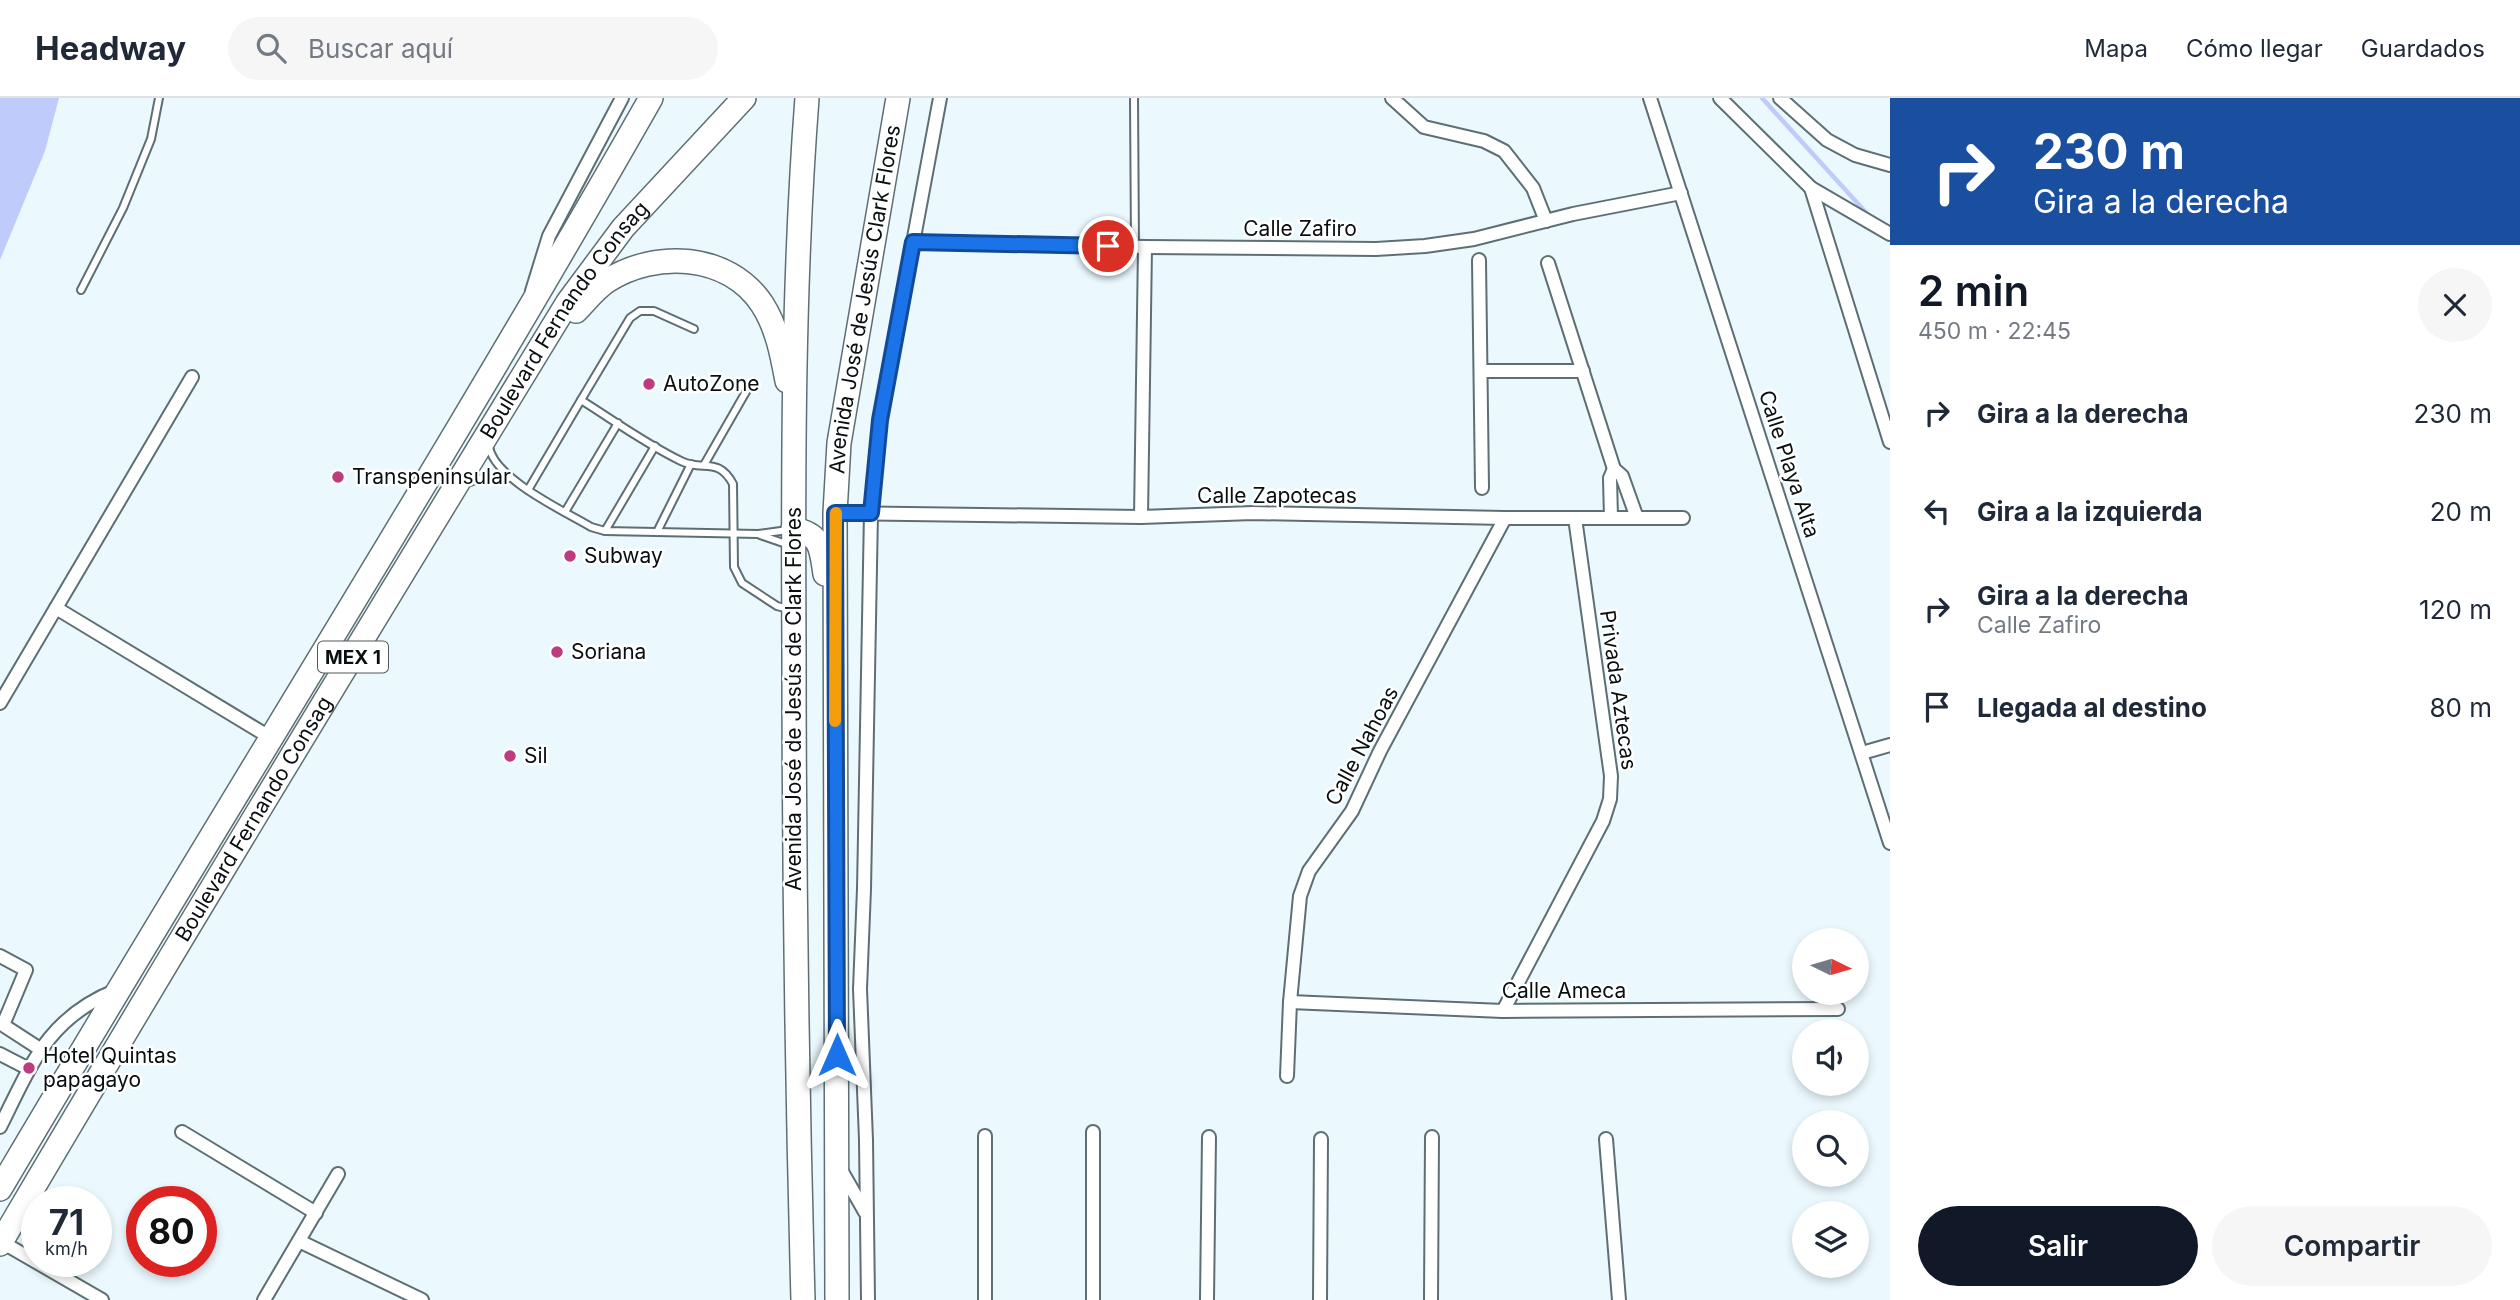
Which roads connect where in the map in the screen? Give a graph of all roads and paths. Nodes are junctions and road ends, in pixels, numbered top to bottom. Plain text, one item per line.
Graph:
1 (159, 98) edge
2 (622, 98) edge
3 (651, 98) edge
4 (744, 98) edge
5 (807, 98) edge
6 (898, 98) edge
7 (940, 98) edge
8 (1134, 98) edge
9 (1392, 98) edge
10 (1650, 98) edge
11 (1720, 98) edge
12 (1780, 98) edge
13 (1890, 166) edge
14 (1811, 188) junction
15 (1681, 193) junction
16 (1546, 221) junction
17 (1890, 234) edge
18 (913, 242) junction
19 (1140, 247) junction
20 (1479, 260) dead end
21 (1548, 263) dead end
22 (81, 290) dead end
23 (526, 316) junction
24 (694, 328) dead end
25 (543, 343) junction
26 (1481, 371) junction
27 (1583, 371) junction
28 (192, 377) dead end
29 (747, 390) dead end
30 (581, 400) junction
31 (618, 423) junction
32 (795, 424) junction
33 (489, 433) junction
34 (1890, 442) edge
35 (655, 446) junction
36 (691, 464) junction
37 (704, 466) junction
38 (1614, 469) junction
39 (510, 478) junction
40 (1482, 488) dead end
41 (528, 490) junction
42 (451, 496) junction
43 (565, 512) junction
44 (835, 513) junction
45 (871, 513) junction
46 (1141, 517) junction
47 (1505, 518) junction
48 (1575, 518) junction
49 (1611, 518) junction
50 (1637, 518) junction
51 (1683, 518) dead end
52 (605, 531) junction
53 (657, 532) junction
54 (733, 534) junction
55 (758, 534) junction
56 (793, 538) junction
57 (375, 567) junction
58 (398, 582) junction
59 (57, 608) junction
60 (794, 610) junction
61 (834, 622) junction
62 (0, 703) edge
63 (271, 738) junction
64 (1890, 745) edge
65 (1862, 753) junction
66 (1890, 843) edge
67 (0, 956) edge
68 (117, 990) junction
69 (1290, 1002) junction
70 (1838, 1009) dead end
71 (1503, 1011) junction
72 (40, 1049) junction
73 (0, 1054) edge
74 (29, 1069) junction
75 (1287, 1076) dead end
76 (0, 1127) edge
77 (182, 1132) dead end
78 (1093, 1132) dead end
79 (985, 1136) dead end
80 (1209, 1137) dead end
81 (1432, 1137) dead end
82 (1321, 1139) dead end
83 (1606, 1139) dead end
84 (837, 1162) junction
85 (338, 1174) dead end
86 (0, 1189) edge
87 (316, 1213) junction
88 (867, 1215) junction
89 (299, 1241) junction
90 (0, 1242) edge
91 (102, 1300) edge
92 (264, 1300) edge
93 (422, 1300) edge
94 (803, 1300) edge
95 (837, 1300) edge
96 (868, 1300) edge
97 (985, 1300) edge
98 (1093, 1300) edge
99 (1207, 1300) edge
100 (1320, 1300) edge
101 (1431, 1300) edge
102 (1619, 1300) edge

1 - 22 lane
2 - 23 street
3 - 23 highway, Boulevard Fernando Consag / MEX 1
4 - 25 highway, Boulevard Fernando Consag / MEX 1
5 - 32 highway, Avenida José de Jesús de Clark Flores
6 - 44 highway, Avenida José de Jesús Clark Flores
7 - 18 street
8 - 19 lane
9 - 16 street
10 - 15 street, Calle Playa Alta
11 - 14 street
12 - 13 street
14 - 17 street
14 - 34 street
15 - 16 street, Calle Zafiro
15 - 65 street, Calle Playa Alta
16 - 19 street, Calle Zafiro
18 - 19 street, Calle Zafiro
18 - 45 street
19 - 46 street
20 - 26 street
21 - 27 street
23 - 57 highway, Boulevard Fernando Consag / MEX 1
24 - 30 lane
25 - 32 highway
25 - 33 highway, Boulevard Fernando Consag / MEX 1
26 - 27 street
26 - 40 street
27 - 38 street
28 - 59 street
29 - 37 lane
30 - 31 lane
30 - 41 lane
31 - 35 lane
31 - 43 lane
32 - 56 highway, Avenida José de Jesús de Clark Flores
33 - 39 lane
33 - 42 highway, Boulevard Fernando Consag / MEX 1
35 - 36 lane
35 - 52 lane
36 - 37 lane
36 - 53 lane
37 - 54 lane
38 - 49 street
38 - 50 street
39 - 41 lane
39 - 42 lane
41 - 43 lane
42 - 58 highway, Boulevard Fernando Consag / MEX 1
43 - 52 lane
44 - 45 street, Calle Zapotecas
44 - 61 highway, Avenida José de Jesús Clark Flores
45 - 46 street, Calle Zapotecas
45 - 88 street
46 - 47 street, Calle Zapotecas
47 - 48 street, Calle Zapotecas
47 - 69 street, Calle Nahoas
48 - 49 street, Calle Zapotecas
48 - 71 street, Privada Aztecas
49 - 50 street, Calle Zapotecas
50 - 51 street, Calle Zapotecas
52 - 53 lane
53 - 54 lane
54 - 55 lane
54 - 60 lane
55 - 56 lane
55 - 56 lane
56 - 60 highway, Avenida José de Jesús de Clark Flores
56 - 61 highway
57 - 58 highway
57 - 63 highway, Boulevard Fernando Consag / MEX 1
58 - 90 highway, Boulevard Fernando Consag / MEX 1
59 - 62 street
59 - 63 street
60 - 94 highway, Avenida José de Jesús de Clark Flores
61 - 84 highway, Avenida José de Jesús Clark Flores
63 - 68 highway, Boulevard Fernando Consag / MEX 1
64 - 65 street
65 - 66 street, Calle Playa Alta
67 - 72 street
68 - 72 street
68 - 86 highway, Boulevard Fernando Consag / MEX 1
69 - 71 street, Calle Ameca
69 - 75 street, Calle Nahoas
70 - 71 street, Calle Ameca
72 - 74 street
73 - 74 street
74 - 76 street
77 - 87 street
78 - 98 street
79 - 97 street
80 - 99 street
81 - 101 street
82 - 100 street
83 - 102 street
84 - 88 street
84 - 95 highway, Avenida José de Jesús Clark Flores
85 - 87 street
87 - 89 street
88 - 96 street
89 - 92 street
89 - 93 street
90 - 91 street

